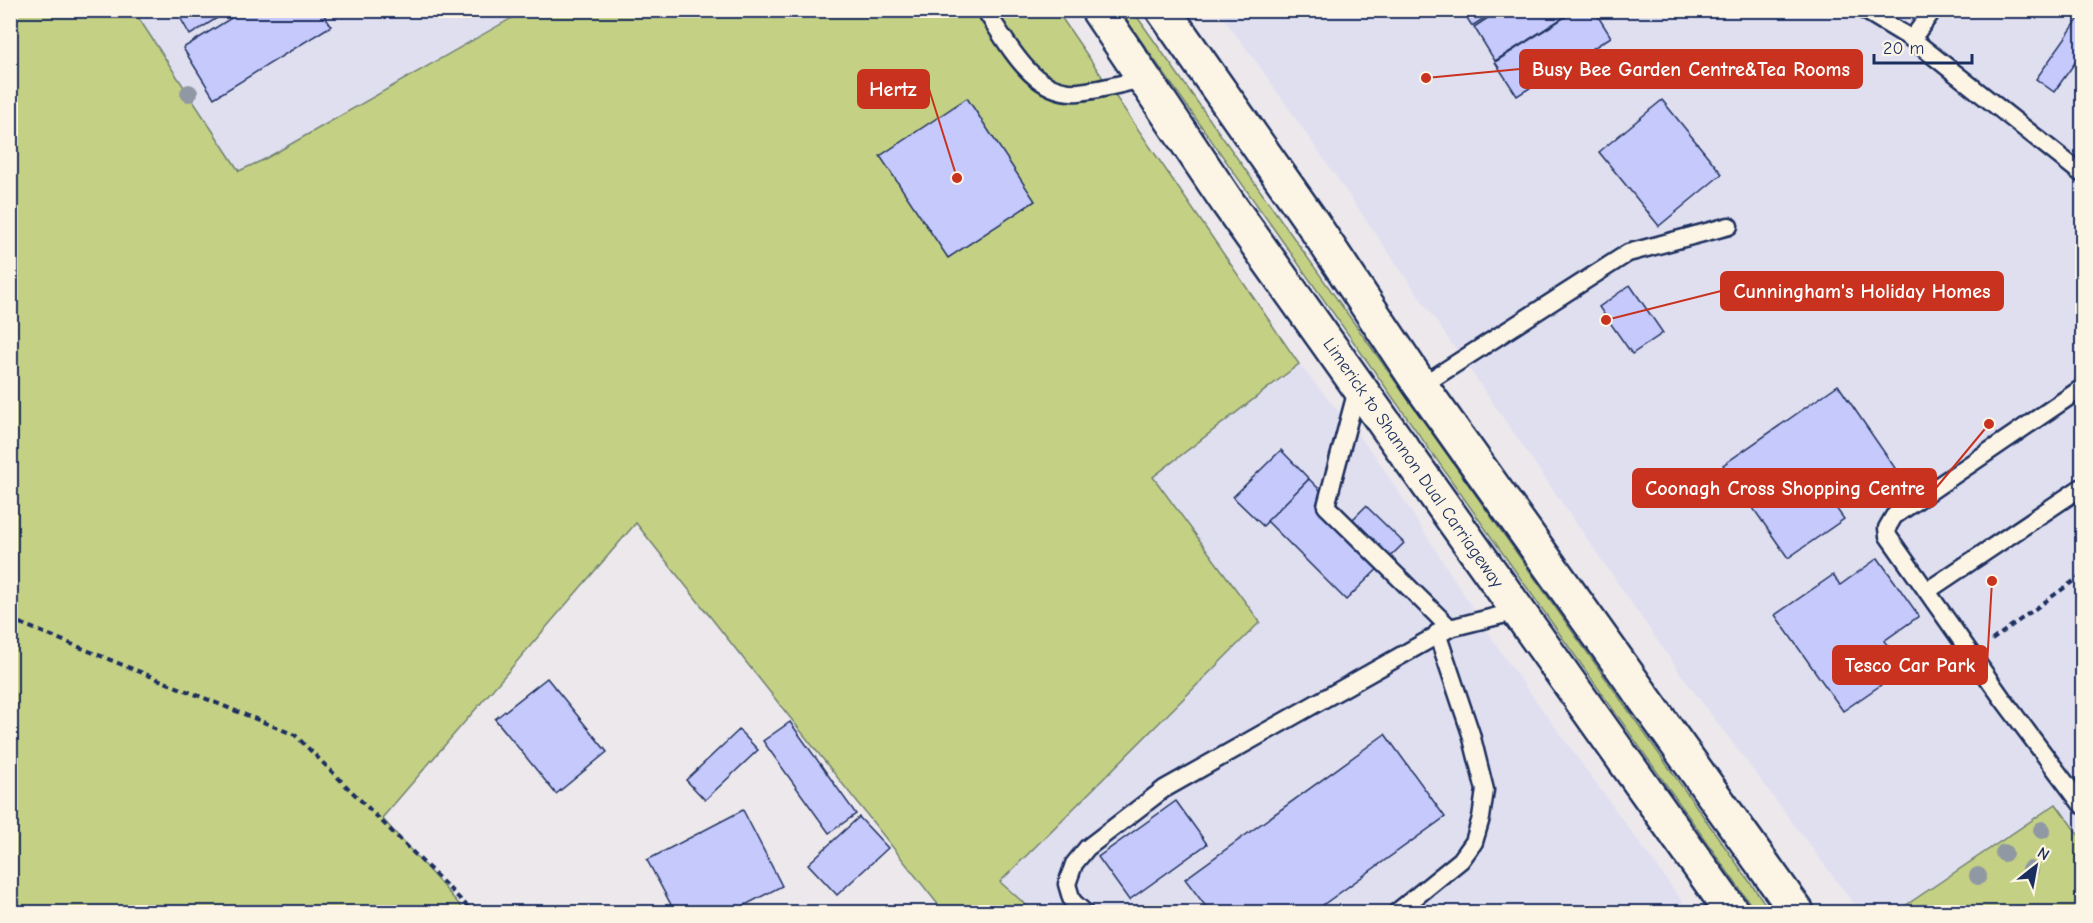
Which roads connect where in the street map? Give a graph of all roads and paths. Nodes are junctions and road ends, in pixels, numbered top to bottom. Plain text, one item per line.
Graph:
1 (985, 10) edge
2 (1098, 10) edge
3 (1163, 10) edge
4 (1864, 10) edge
5 (1933, 10) edge
6 (1912, 39) junction
7 (1144, 79) junction
8 (2082, 174) edge
9 (1729, 226) dead end
10 (1358, 384) junction
11 (1421, 386) junction
12 (2082, 388) edge
13 (2082, 487) edge
14 (2082, 575) edge
15 (1926, 591) junction
16 (1518, 611) junction
17 (10, 619) edge
18 (1443, 631) junction
19 (1971, 655) junction
20 (1940, 678) dead end
21 (2082, 805) edge
22 (473, 912) edge
23 (1084, 912) edge
24 (1397, 912) edge
25 (1732, 912) edge
26 (1797, 912) edge

1 - 7 lane
2 - 7 main road, Limerick to Shannon Dual Carriageway
3 - 11 main road
4 - 6 lane
5 - 6 lane
6 - 8 lane
7 - 10 main road, Limerick to Shannon Dual Carriageway
9 - 11 lane
10 - 16 main road, Limerick to Shannon Dual Carriageway
10 - 18 lane
11 - 26 main road
12 - 15 lane
13 - 15 lane
14 - 19 path
15 - 19 lane
16 - 18 lane
16 - 25 main road, Limerick to Shannon Dual Carriageway
17 - 22 path
18 - 23 lane
18 - 24 lane
19 - 20 path
19 - 21 lane

